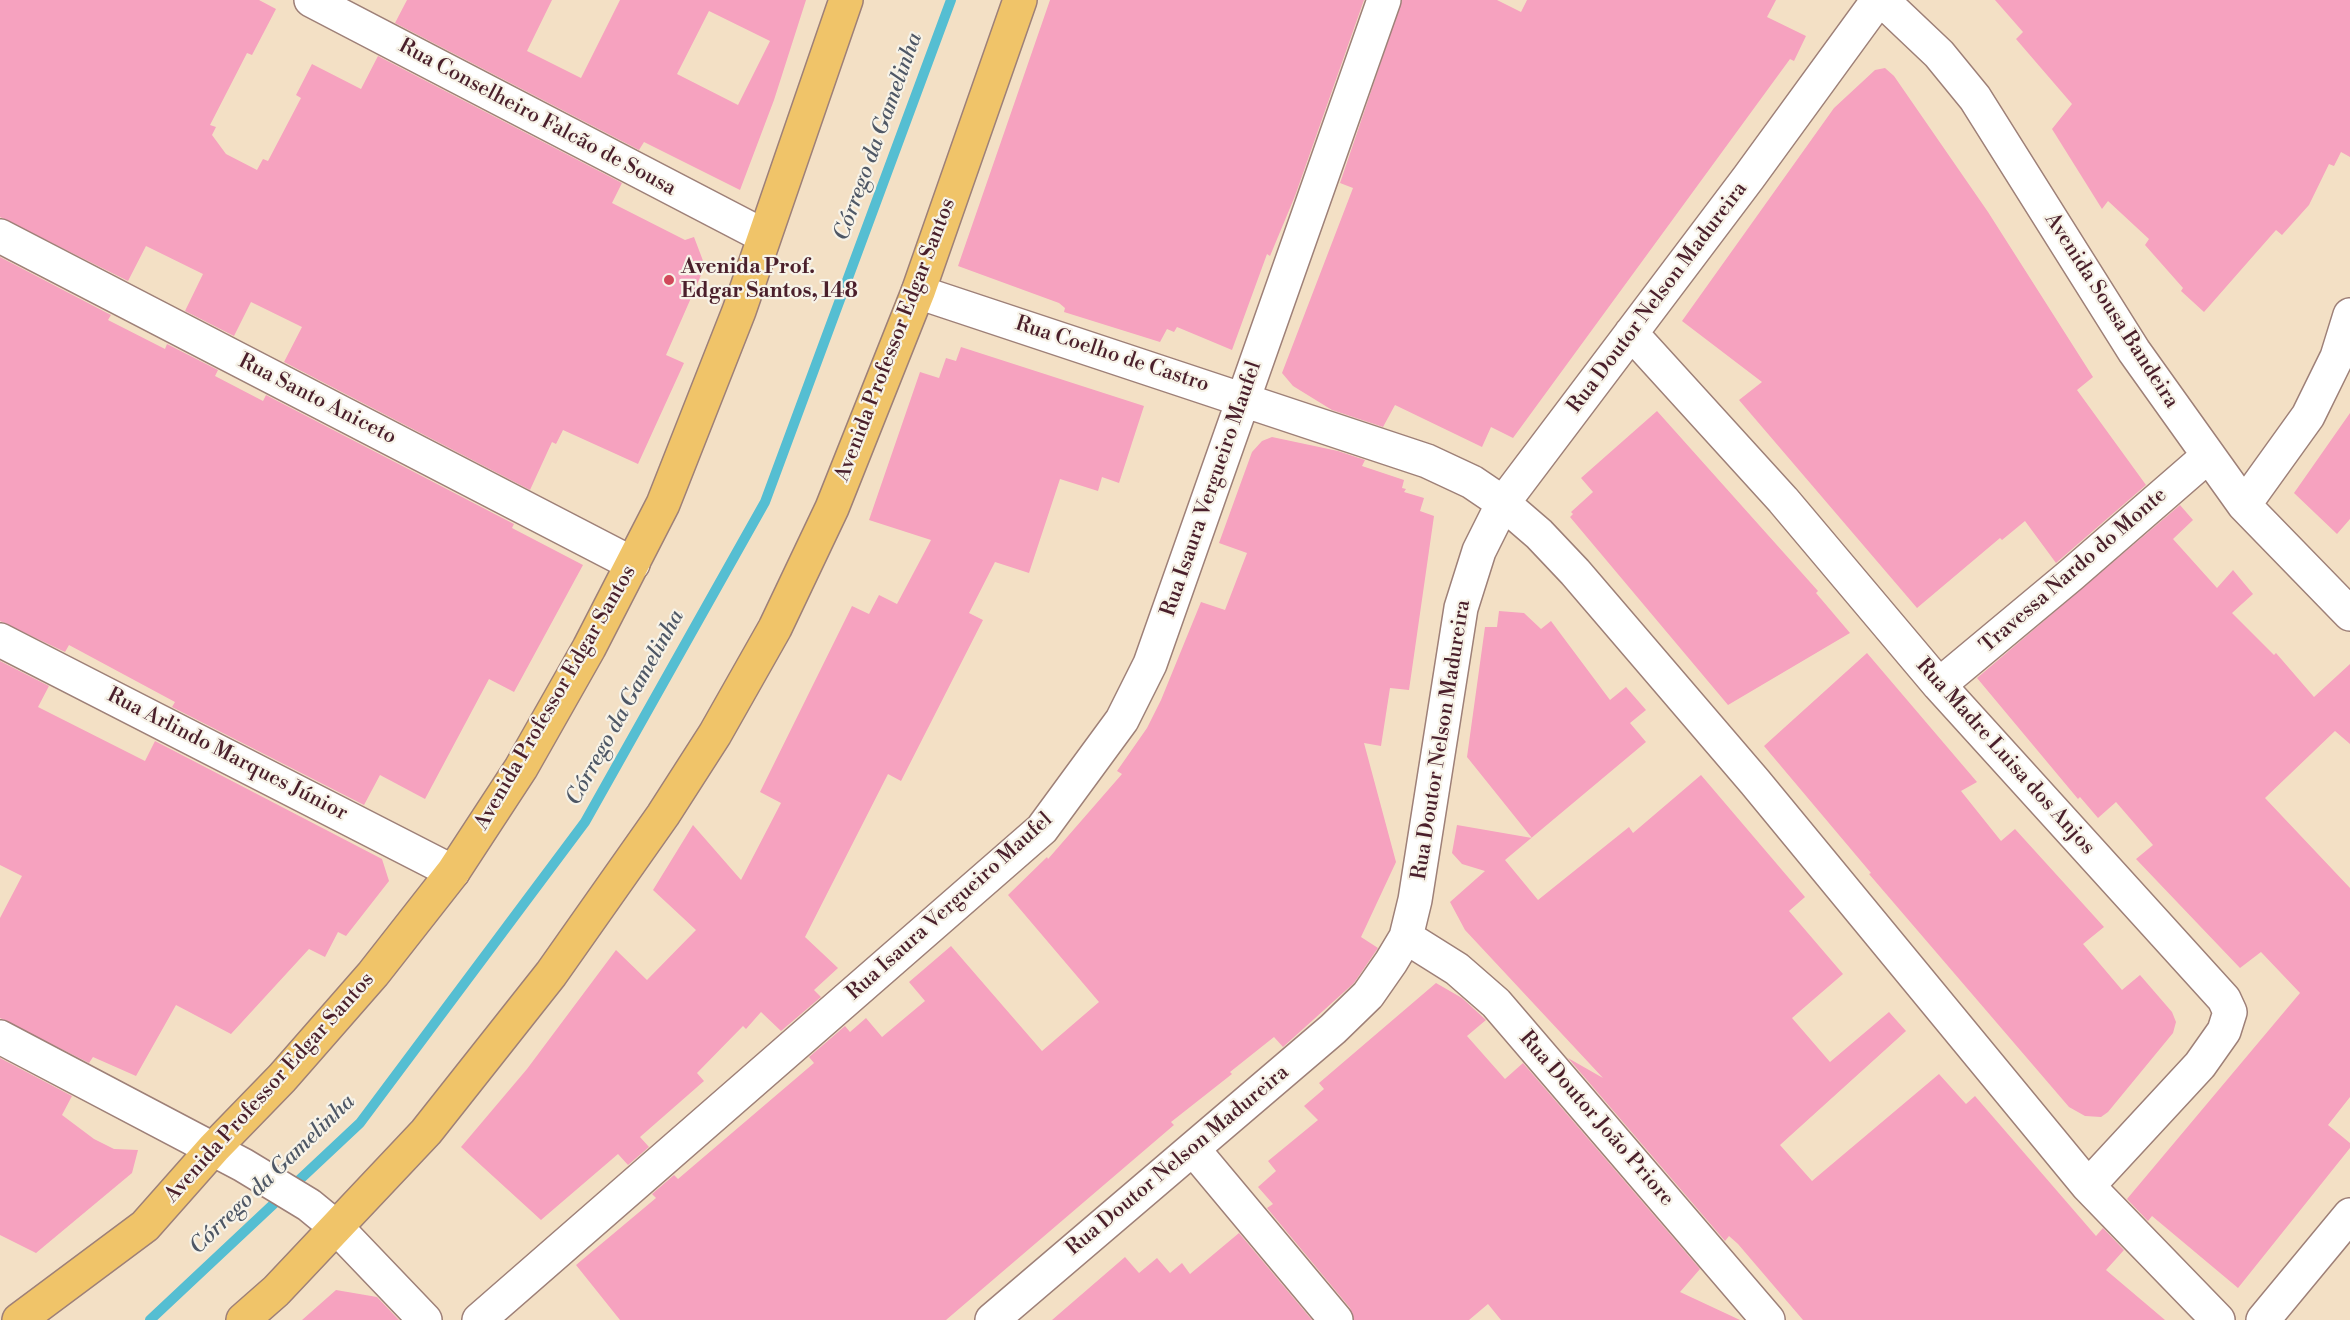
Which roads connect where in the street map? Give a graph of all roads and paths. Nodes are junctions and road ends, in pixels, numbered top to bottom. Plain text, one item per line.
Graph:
1 (311, 0) edge
2 (846, 0) edge
3 (1020, 0) edge
4 (1384, 0) edge
5 (1880, 0) edge
6 (0, 236) edge
7 (764, 236) junction
8 (918, 292) junction
9 (2350, 315) edge
10 (1631, 333) junction
11 (1244, 398) junction
12 (2208, 456) junction
13 (1503, 503) junction
14 (2244, 505) junction
15 (633, 564) junction
16 (2350, 614) edge
17 (0, 640) edge
18 (1939, 685) junction
19 (453, 872) junction
20 (1406, 937) junction
21 (0, 1037) edge
22 (213, 1148) junction
23 (1193, 1149) junction
24 (2088, 1186) junction
25 (2350, 1215) edge
26 (337, 1228) junction
27 (19, 1320) edge
28 (243, 1320) edge
29 (425, 1320) edge
30 (479, 1320) edge
31 (992, 1320) edge
32 (1336, 1320) edge
33 (1768, 1320) edge
34 (2218, 1320) edge
35 (2263, 1320) edge

1 - 7 street, Rua Conselheiro Falcão de Sousa
2 - 7 main road, Avenida Professor Edgar Santos
3 - 8 main road, Avenida Professor Edgar Santos
4 - 11 street, Rua Isaura Vergueiro Maufel
5 - 10 street, Rua Doutor Nelson Madureira
5 - 12 street, Avenida Sousa Bandeira
6 - 15 street, Rua Santo Aniceto
7 - 15 main road, Avenida Professor Edgar Santos
8 - 11 street, Rua Coelho de Castro
8 - 26 main road, Avenida Professor Edgar Santos
9 - 14 street
10 - 13 street, Rua Doutor Nelson Madureira
10 - 18 street, Rua Madre Luisa dos Anjos
11 - 13 street, Rua Coelho de Castro
11 - 30 street, Rua Isaura Vergueiro Maufel
12 - 14 street, Avenida Sousa Bandeira
12 - 18 street, Travessa Nardo do Monte
13 - 20 street, Rua Doutor Nelson Madureira
13 - 24 street
14 - 16 street, Avenida Sousa Bandeira
15 - 19 main road, Avenida Professor Edgar Santos
17 - 19 street, Rua Arlindo Marques Júnior
18 - 24 street, Rua Madre Luisa dos Anjos
19 - 22 main road, Avenida Professor Edgar Santos
20 - 23 street, Rua Doutor Nelson Madureira
20 - 33 street, Rua Doutor João Priore
21 - 22 street
22 - 26 street
22 - 27 main road, Avenida Professor Edgar Santos
23 - 31 street, Rua Doutor Nelson Madureira
23 - 32 street
24 - 34 street
25 - 35 street
26 - 28 main road, Avenida Professor Edgar Santos
26 - 29 street

